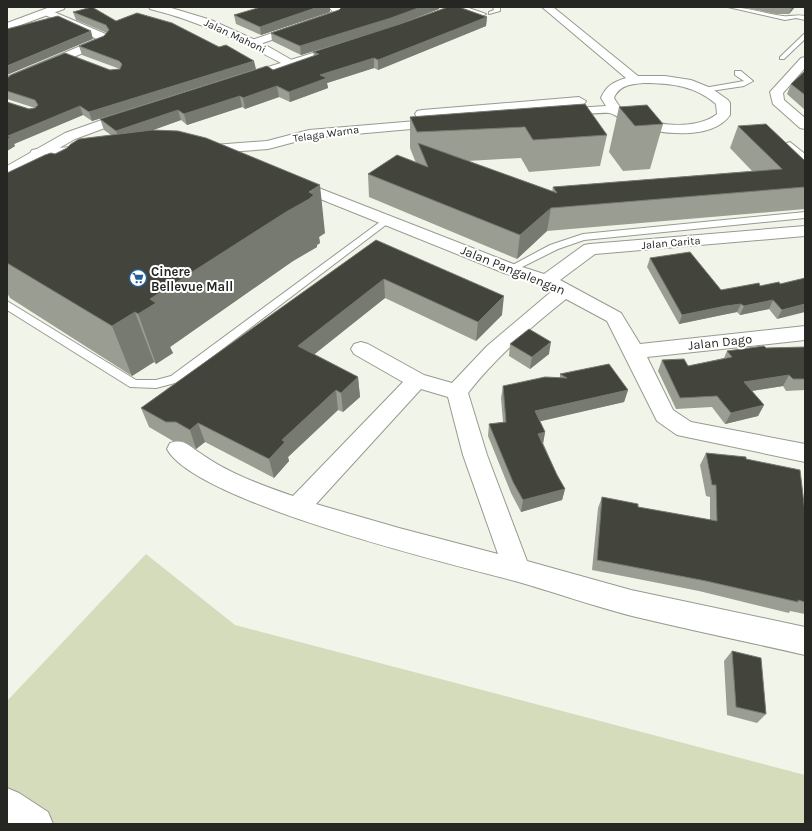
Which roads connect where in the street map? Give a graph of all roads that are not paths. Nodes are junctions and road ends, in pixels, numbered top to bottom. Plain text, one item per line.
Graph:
1 (60, 7) edge
2 (154, 7) edge
3 (334, 7) edge
4 (496, 7) edge
5 (547, 7) edge
6 (730, 7) edge
7 (456, 8) edge
8 (47, 12) junction
9 (805, 12) edge
10 (491, 13) dead end
11 (483, 14) edge
12 (796, 16) junction
13 (805, 18) edge
14 (7, 27) edge
15 (805, 35) edge
16 (253, 43) junction
17 (351, 44) edge
18 (69, 56) junction
19 (782, 58) dead end
20 (83, 61) edge
21 (805, 61) edge
22 (291, 63) junction
23 (738, 73) dead end
24 (639, 75) junction
25 (7, 82) edge
26 (231, 82) edge
27 (704, 90) junction
28 (610, 104) junction
29 (140, 111) edge
30 (805, 125) edge
31 (790, 145) edge
32 (208, 150) junction
33 (102, 154) edge
34 (805, 158) edge
35 (36, 159) junction
36 (244, 164) edge
37 (12, 173) edge
38 (280, 177) edge
39 (805, 215) edge
40 (388, 219) junction
41 (805, 231) edge
42 (586, 243) junction
43 (510, 269) junction
44 (556, 286) junction
45 (7, 305) edge
46 (805, 333) edge
47 (361, 349) dead end
48 (634, 352) junction
49 (417, 380) junction
50 (457, 392) junction
51 (178, 449) dead end
52 (805, 453) edge
53 (297, 508) junction
54 (517, 570) junction
55 (805, 641) edge
56 (7, 805) edge
57 (36, 824) edge

1 - 8 street
2 - 16 street, Jalan Mahoni
3 - 16 street
4 - 10 lane
5 - 24 street
6 - 12 lane
7 - 11 lane
8 - 14 street
8 - 18 street
9 - 12 lane
12 - 13 lane
15 - 19 lane
16 - 22 street, Jalan Mahoni
17 - 22 street
18 - 20 street
18 - 25 street
21 - 30 street
22 - 26 street
23 - 27 lane
24 - 27 street
24 - 28 street
27 - 28 street
28 - 32 street, Telaga Warna
28 - 32 street, Telaga Warna
29 - 35 street
31 - 34 lane
32 - 36 street
33 - 35 street
35 - 37 street
38 - 40 street, Jalan Pangalengan
39 - 42 lane
40 - 43 street, Jalan Pangalengan
40 - 45 lane
41 - 42 street, Jalan Carita
42 - 43 lane
42 - 44 street
43 - 44 street, Jalan Pangalengan
44 - 48 street, Jalan Pangalengan
44 - 50 street
46 - 48 street, Jalan Dago
47 - 49 street
48 - 52 street, Jalan Pangalengan
49 - 50 street
49 - 53 street
50 - 54 street
51 - 53 street
53 - 54 street
54 - 55 street
56 - 57 street

